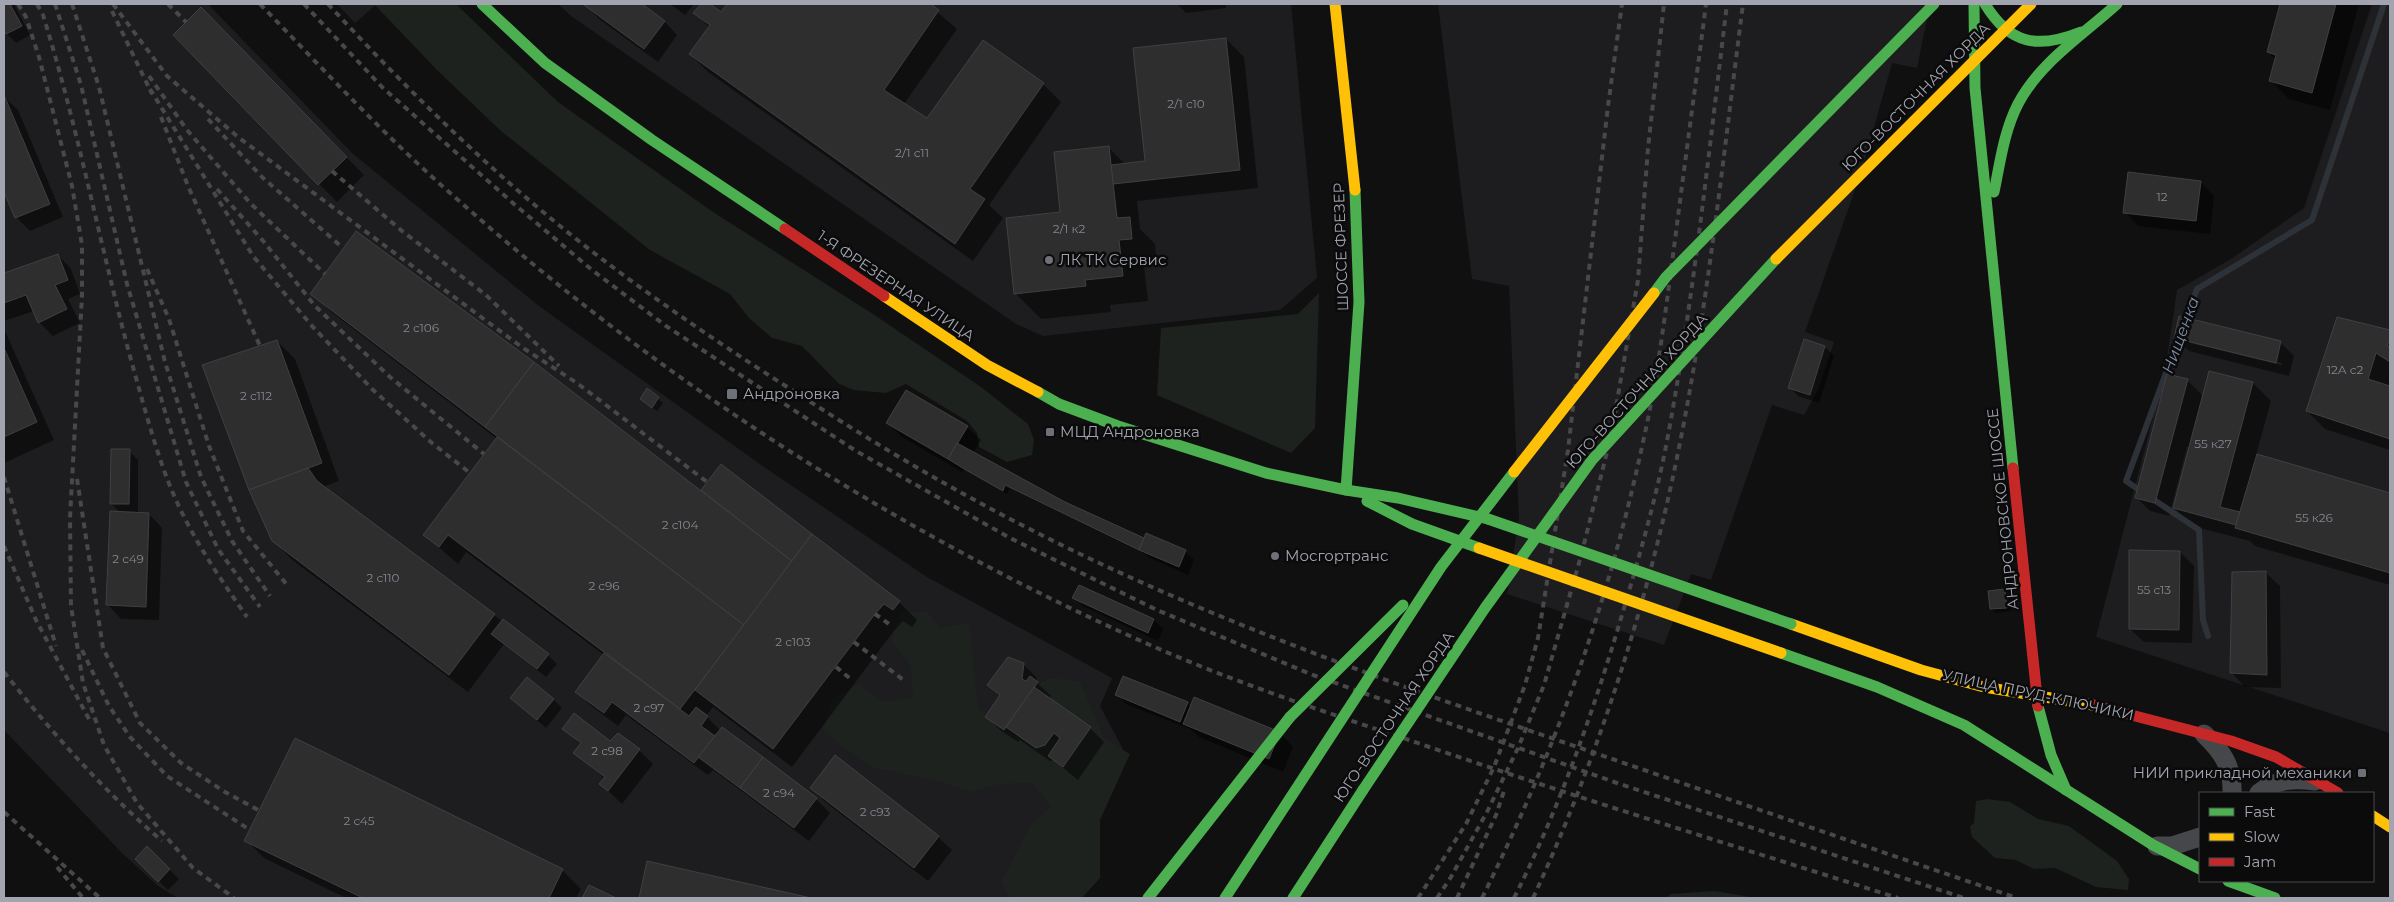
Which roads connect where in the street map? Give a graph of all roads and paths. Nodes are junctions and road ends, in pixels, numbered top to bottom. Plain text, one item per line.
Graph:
1 (482, 4) edge
2 (1335, 4) edge
3 (1934, 4) edge
4 (1974, 4) edge
5 (1985, 4) edge
6 (2030, 4) edge
7 (2117, 4) edge
8 (2090, 28) junction
9 (1988, 220) junction
10 (1346, 490) junction
11 (1488, 519) joint
12 (1442, 567) junction
13 (2035, 694) junction
14 (2202, 732) junction
15 (2321, 782) junction
16 (1363, 790) junction
17 (2066, 790) junction
18 (2232, 792) edge
19 (2261, 792) edge
20 (2336, 792) edge
21 (2374, 817) edge
22 (2390, 827) edge
23 (2199, 837) edge
24 (2153, 845) junction
25 (1331, 862) dead end
26 (2199, 868) edge
27 (2231, 882) edge
28 (2254, 882) edge
29 (1148, 898) edge
30 (1225, 898) edge
31 (1294, 898) edge
32 (2274, 898) edge

1 - 10 street, 1-Я ФРЕЗЕРНАЯ УЛИЦА
2 - 10 street, ШОССЕ ФРЕЗЕР
3 - 12 street, bridge
4 - 9 street, АНДРОНОВСКОЕ ШОССЕ
5 - 8 street
6 - 16 street, ЮГО-ВОСТОЧНАЯ ХОРДА, bridge
7 - 8 street
8 - 9 street
9 - 13 street, АНДРОНОВСКОЕ ШОССЕ
10 - 11 street, 1-Я ФРЕЗЕРНАЯ УЛИЦА
10 - 17 street, 1-Я ФРЕЗЕРНАЯ УЛИЦА, bridge
11 - 13 street, УЛИЦА ПРУД-КЛЮЧИКИ, bridge
12 - 29 street, bridge
12 - 30 street, bridge
13 - 14 street, УЛИЦА ПРУД-КЛЮЧИКИ
13 - 17 street, АНДРОНОВСКОЕ ШОССЕ
14 - 15 street, УЛИЦА ПРУД-КЛЮЧИКИ
14 - 18 street, УЛИЦА ПРУД-КЛЮЧИКИ
15 - 19 street, УЛИЦА ПРУД-КЛЮЧИКИ
15 - 20 street, УЛИЦА ПРУД-КЛЮЧИКИ
16 - 25 street
16 - 31 street, ЮГО-ВОСТОЧНАЯ ХОРДА
17 - 24 street
21 - 22 street
23 - 24 street
24 - 26 street
27 - 32 street
28 - 32 street

